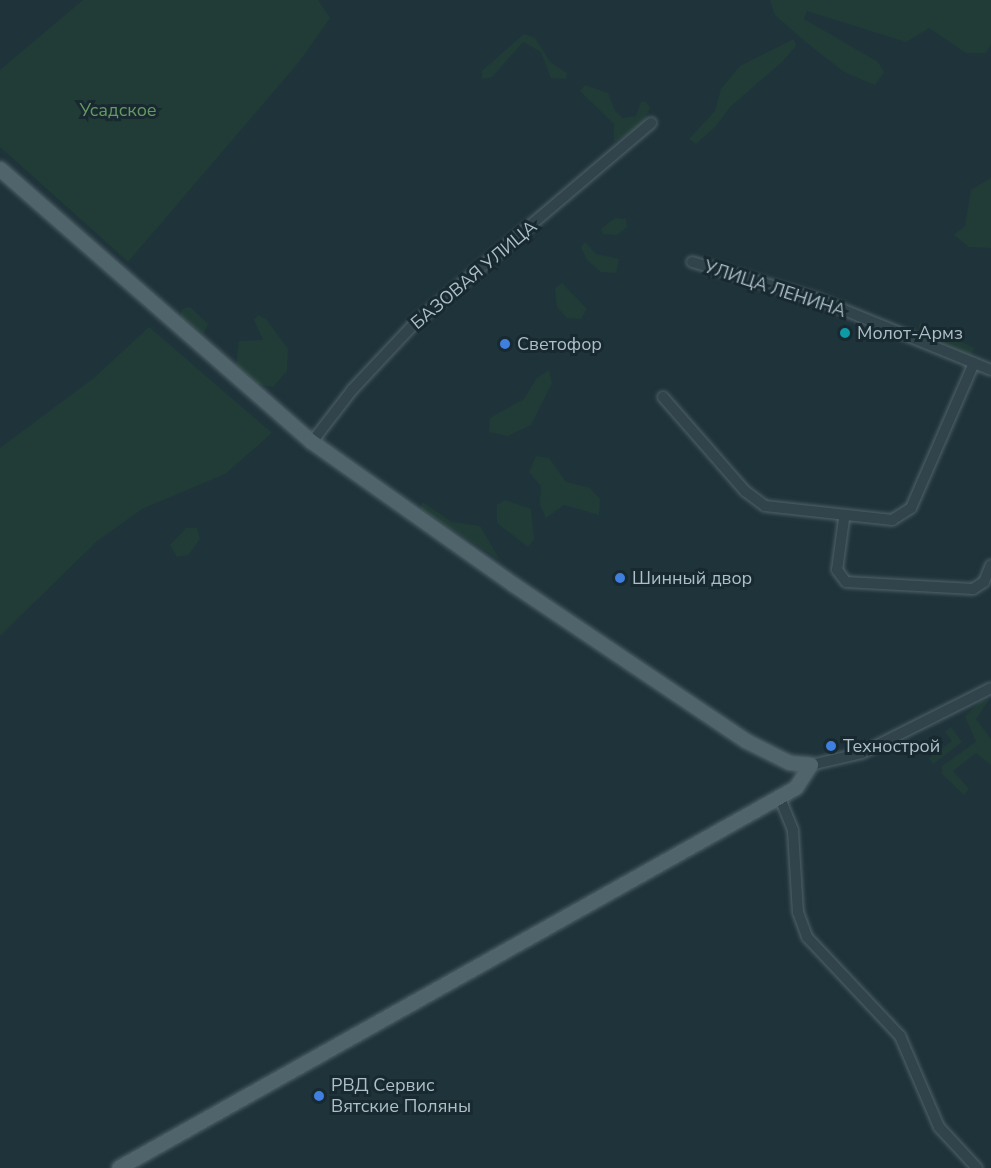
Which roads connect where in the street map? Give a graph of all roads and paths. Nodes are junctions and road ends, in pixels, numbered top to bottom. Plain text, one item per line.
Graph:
1 (651, 123) dead end
2 (0, 169) edge
3 (692, 262) dead end
4 (974, 363) junction
5 (991, 370) edge
6 (663, 398) dead end
7 (312, 442) junction
8 (844, 519) junction
9 (991, 565) edge
10 (991, 688) edge
11 (811, 765) junction
12 (780, 798) junction
13 (119, 1168) edge
14 (977, 1168) edge

1 - 7 street, БАЗОВАЯ УЛИЦА
2 - 7 main road
3 - 4 street, УЛИЦА ЛЕНИНА
4 - 5 street, УЛИЦА ЛЕНИНА
4 - 8 street
6 - 8 street
7 - 11 main road
8 - 9 street
10 - 11 street
11 - 12 main road
12 - 13 main road
12 - 14 street

